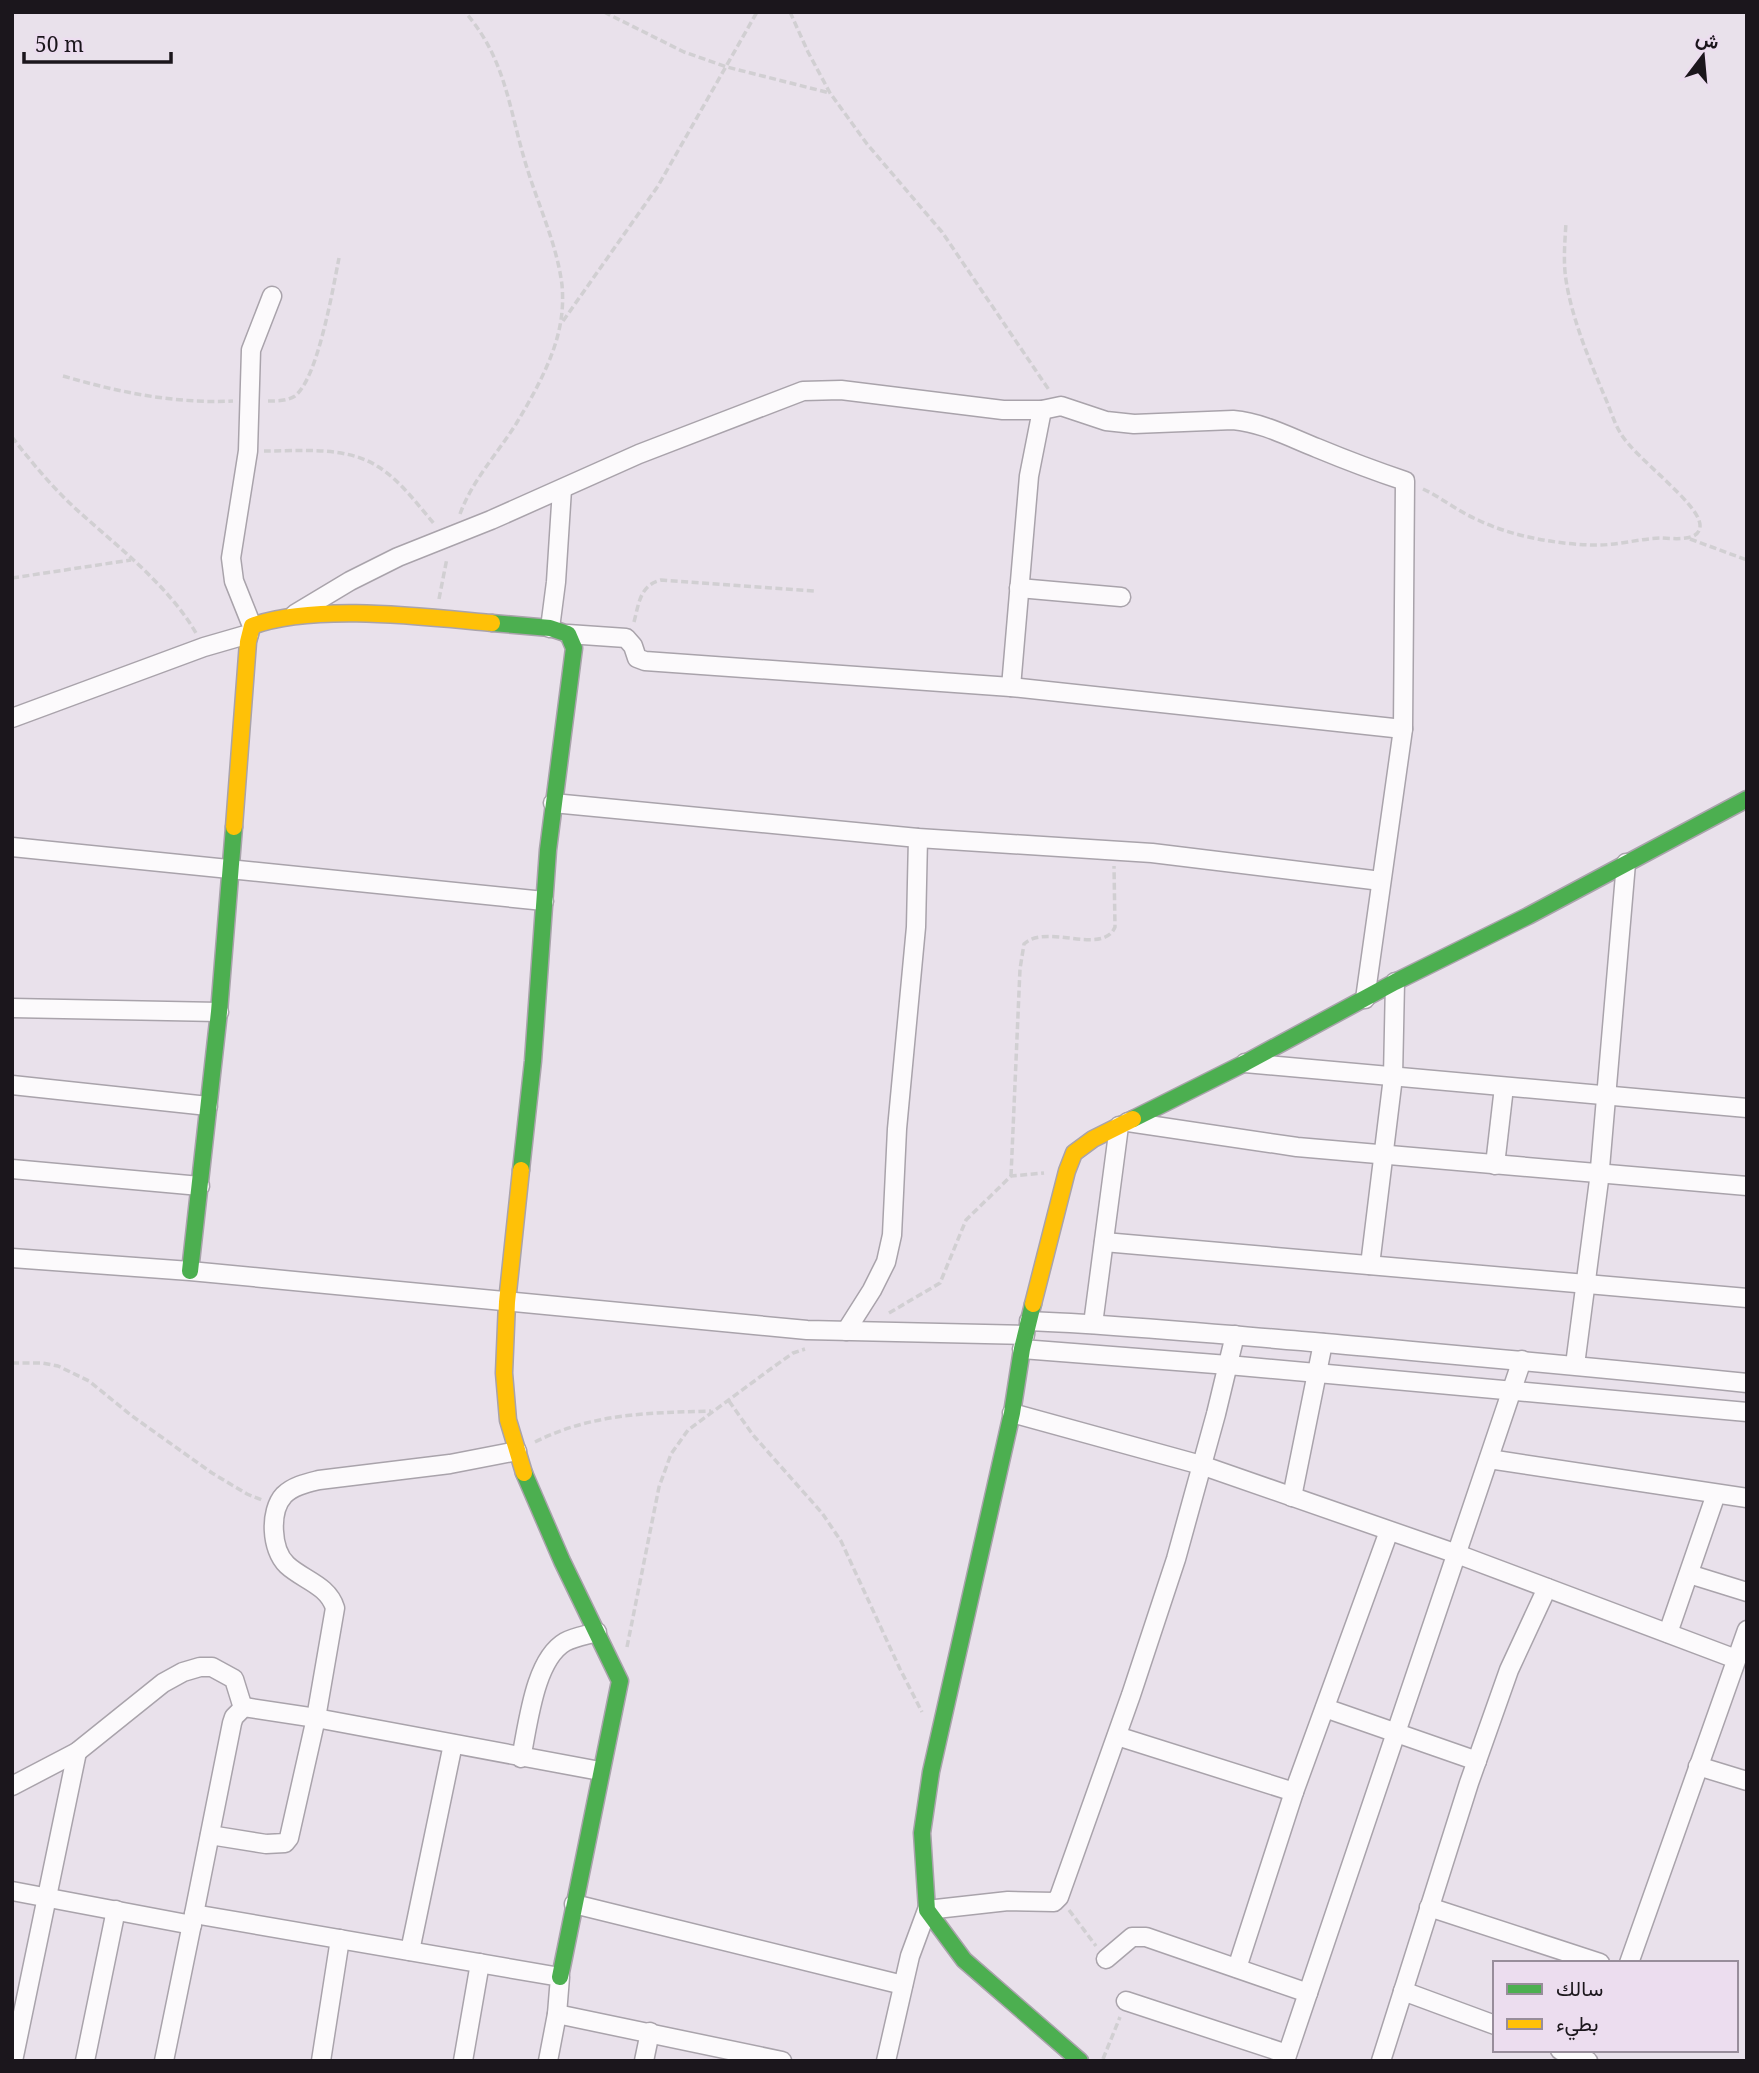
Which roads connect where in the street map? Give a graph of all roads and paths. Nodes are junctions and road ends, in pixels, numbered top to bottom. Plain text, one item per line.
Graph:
1 (465, 12) edge
2 (604, 12) edge
3 (757, 12) edge
4 (790, 12) edge
5 (727, 67) junction
6 (830, 93) junction
7 (1566, 222) dead end
8 (339, 258) dead end
9 (272, 296) dead end
10 (562, 321) junction
11 (63, 376) dead end
12 (248, 401) junction
13 (1061, 406) junction
14 (1042, 410) junction
15 (12, 438) edge
16 (248, 451) junction
17 (1405, 481) junction
18 (562, 489) junction
19 (451, 537) junction
20 (1688, 538) junction
21 (131, 560) junction
22 (1747, 560) edge
23 (12, 578) edge
24 (1019, 588) junction
25 (814, 591) dead end
26 (1121, 597) dead end
27 (291, 616) junction
28 (435, 619) junction
29 (550, 628) junction
30 (250, 630) junction
31 (568, 634) junction
32 (630, 641) junction
33 (204, 647) junction
34 (1011, 687) junction
35 (12, 718) edge
36 (1403, 729) junction
37 (1747, 799) edge
38 (553, 803) junction
39 (918, 838) junction
40 (12, 847) edge
41 (1114, 851) junction
42 (1626, 863) junction
43 (231, 869) junction
44 (1381, 881) junction
45 (544, 901) junction
46 (1395, 982) junction
47 (1365, 999) junction
48 (12, 1008) edge
49 (219, 1012) junction
50 (1245, 1063) junction
51 (1393, 1077) junction
52 (12, 1085) edge
53 (1504, 1087) junction
54 (1607, 1097) junction
55 (208, 1106) junction
56 (1747, 1108) edge
57 (1124, 1124) junction
58 (1383, 1155) junction
59 (1495, 1165) junction
60 (12, 1168) edge
61 (1067, 1171) junction
62 (1599, 1173) junction
63 (1011, 1176) junction
64 (200, 1186) junction
65 (1747, 1186) edge
66 (1104, 1242) junction
67 (12, 1258) edge
68 (1370, 1265) junction
69 (190, 1272) junction
70 (1585, 1284) junction
71 (1747, 1298) edge
72 (507, 1302) junction
73 (885, 1315) dead end
74 (1093, 1324) junction
75 (846, 1331) junction
76 (1025, 1335) junction
77 (1235, 1335) junction
78 (1323, 1343) junction
79 (815, 1346) dead end
80 (1522, 1360) junction
81 (12, 1363) edge
82 (1228, 1365) junction
83 (1575, 1365) junction
84 (1318, 1373) junction
85 (1747, 1383) edge
86 (1512, 1390) junction
87 (729, 1401) junction
88 (713, 1411) junction
89 (1747, 1412) edge
90 (1012, 1413) junction
91 (517, 1451) junction
92 (1489, 1459) junction
93 (1201, 1465) junction
94 (1717, 1494) junction
95 (1292, 1497) junction
96 (1747, 1498) edge
97 (276, 1505) junction
98 (1389, 1531) junction
99 (1457, 1554) junction
100 (1689, 1574) junction
101 (1547, 1588) junction
102 (1747, 1592) edge
103 (1747, 1630) edge
104 (597, 1632) junction
105 (1668, 1633) junction
106 (1736, 1659) junction
107 (621, 1681) junction
108 (243, 1708) junction
109 (1325, 1708) junction
110 (316, 1718) junction
111 (941, 1731) junction
112 (1396, 1732) junction
113 (1117, 1736) junction
114 (453, 1744) junction
115 (77, 1752) junction
116 (521, 1758) junction
117 (1477, 1761) junction
118 (1698, 1766) junction
119 (600, 1771) junction
120 (1747, 1781) edge
121 (12, 1786) edge
122 (1294, 1792) junction
123 (210, 1835) junction
124 (12, 1891) edge
125 (46, 1896) junction
126 (573, 1904) junction
127 (1429, 1907) junction
128 (116, 1910) junction
129 (927, 1910) junction
130 (193, 1920) junction
131 (340, 1940) junction
132 (410, 1951) junction
133 (1106, 1959) dead end
134 (1594, 1961) edge
135 (1630, 1961) edge
136 (480, 1963) junction
137 (1237, 1968) junction
138 (560, 1977) junction
139 (902, 1985) junction
140 (1403, 1991) junction
141 (1308, 1993) junction
142 (1126, 2001) dead end
143 (557, 2014) junction
144 (1493, 2024) edge
145 (650, 2032) junction
146 (1565, 2052) edge
147 (1286, 2057) edge
148 (13, 2061) edge
149 (85, 2061) edge
150 (164, 2061) edge
151 (321, 2061) edge
152 (463, 2061) edge
153 (548, 2061) edge
154 (644, 2061) edge
155 (782, 2061) edge
156 (886, 2061) edge
157 (1080, 2061) edge
158 (1381, 2061) edge
159 (1588, 2061) edge

1 - 10 path
2 - 5 path
3 - 5 path
4 - 6 path
5 - 6 path
5 - 10 path
6 - 13 path
7 - 20 path
8 - 12 path
9 - 12 street
10 - 19 path
11 - 12 path
12 - 16 street
13 - 14 street
13 - 17 street
14 - 18 street
14 - 24 street
15 - 21 path
16 - 19 path
16 - 30 street
17 - 20 path
17 - 36 street
18 - 19 street
18 - 29 street
19 - 27 street
19 - 28 path
20 - 22 path
21 - 23 path
21 - 33 path
24 - 26 street
24 - 34 street
25 - 32 path
27 - 28 street
27 - 30 street
28 - 29 street
29 - 31 street
30 - 33 street
30 - 43 street
31 - 32 street
31 - 38 street
32 - 34 street
33 - 35 street
34 - 36 street
36 - 44 street
37 - 42 street
38 - 39 street
38 - 45 street
39 - 41 street
39 - 75 street
40 - 43 street
41 - 44 street
41 - 63 path
42 - 46 street
42 - 54 street
43 - 45 street
43 - 49 street
44 - 47 street
45 - 72 street
46 - 47 street
46 - 51 street
47 - 50 street
48 - 49 street
49 - 55 street
50 - 51 street
50 - 57 street
51 - 53 street
51 - 58 street
52 - 55 street
53 - 54 street
53 - 59 street
54 - 56 street
54 - 62 street
55 - 64 street
57 - 58 street
57 - 61 street
57 - 66 street
58 - 59 street
58 - 68 street
59 - 62 street
60 - 64 street
61 - 63 path
61 - 76 street
62 - 65 street
62 - 70 street
63 - 73 path
64 - 69 street
66 - 68 street
66 - 74 street
67 - 69 street
68 - 70 street
69 - 72 street
70 - 71 street
70 - 83 street
72 - 75 street
72 - 91 street
74 - 76 street
74 - 77 street
75 - 76 street
76 - 82 street
76 - 90 street
77 - 78 street
77 - 82 street
78 - 80 street
78 - 84 street
79 - 87 path
80 - 83 street
80 - 86 street
81 - 97 path
82 - 84 street
82 - 93 street
83 - 85 street
84 - 86 street
84 - 95 street
86 - 89 street
86 - 92 street
87 - 88 path
87 - 111 path
88 - 91 path
88 - 107 path
90 - 93 street
90 - 111 street
91 - 97 street
91 - 104 street
92 - 94 street
92 - 99 street
93 - 95 street
93 - 113 street
94 - 96 street
94 - 100 street
95 - 98 street
97 - 110 street
98 - 99 street
98 - 109 street
99 - 101 street
99 - 112 street
100 - 102 street
100 - 105 street
101 - 105 street
101 - 117 street
103 - 106 street
104 - 107 street
104 - 116 street
105 - 106 street
106 - 118 street
107 - 119 street
108 - 110 street
108 - 115 street
108 - 123 street
109 - 112 street
109 - 122 street
110 - 114 street
110 - 123 street
111 - 129 street
112 - 117 street
112 - 141 street
113 - 122 street
113 - 129 street
114 - 116 street
114 - 132 street
115 - 121 street
115 - 125 street
116 - 119 street
117 - 127 street
118 - 120 street
118 - 135 street
119 - 126 street
122 - 137 street
123 - 130 street
124 - 125 street
125 - 128 street
125 - 148 street
126 - 138 street
126 - 139 street
127 - 134 street
127 - 140 street
128 - 130 street
128 - 149 street
129 - 139 street
129 - 157 street
130 - 131 street
130 - 150 street
131 - 132 street
131 - 151 street
132 - 136 street
133 - 137 street
136 - 138 street
136 - 152 street
137 - 141 street
138 - 143 street
139 - 156 street
140 - 144 street
140 - 158 street
141 - 147 street
142 - 147 street
143 - 145 street
143 - 153 street
145 - 154 street
145 - 155 street
146 - 159 street

